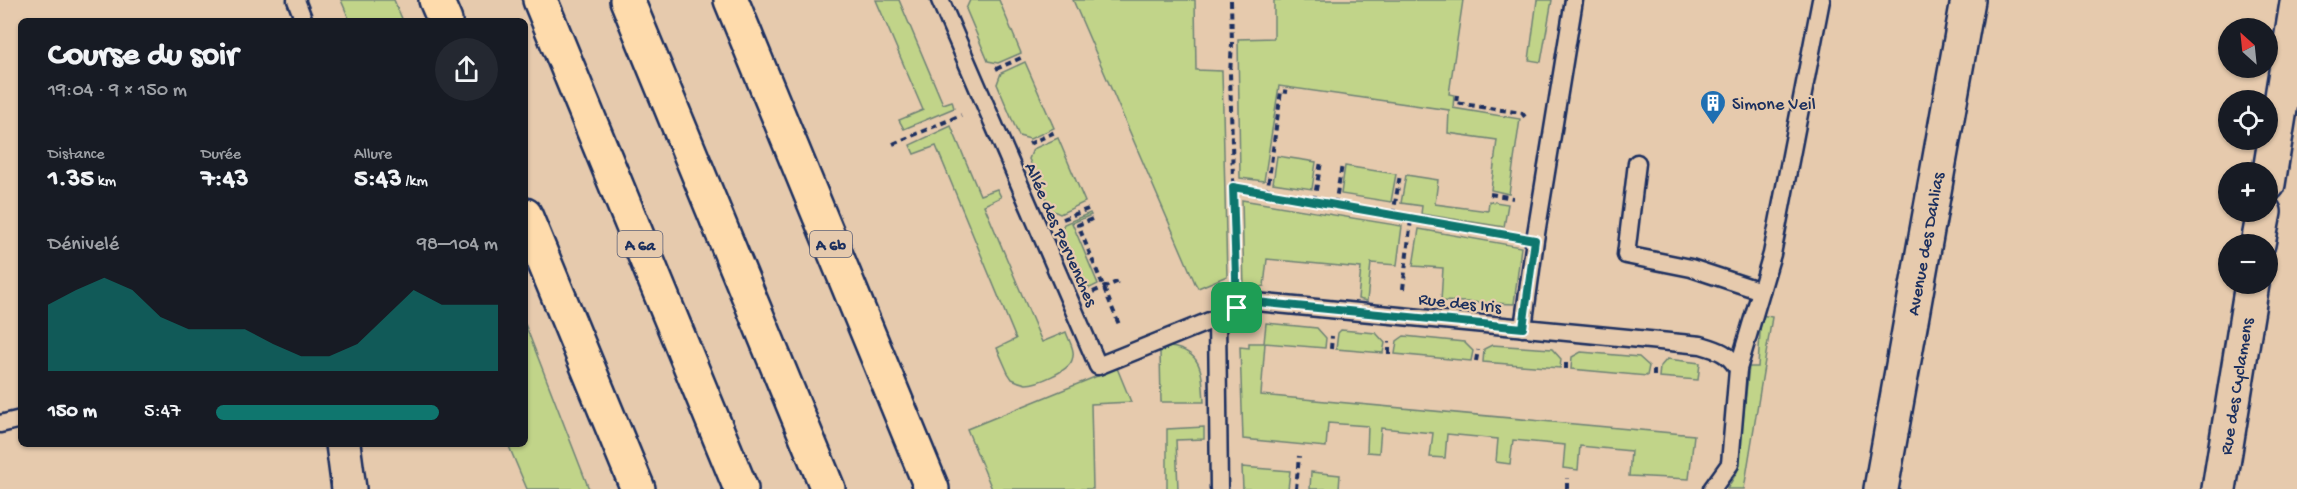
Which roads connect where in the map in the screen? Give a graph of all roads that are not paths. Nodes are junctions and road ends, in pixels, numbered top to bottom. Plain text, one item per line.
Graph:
1 (296, 0) edge
2 (436, 0) edge
3 (540, 0) edge
4 (627, 0) edge
5 (731, 0) edge
6 (940, 0) edge
7 (1574, 0) edge
8 (1821, 0) edge
9 (1968, 0) edge
10 (2297, 3) edge
11 (303, 18) edge
12 (444, 18) edge
13 (2272, 162) edge
14 (1637, 163) dead end
15 (528, 222) edge
16 (1761, 291) junction
17 (2250, 294) edge
18 (1217, 318) junction
19 (1523, 328) junction
20 (1738, 369) junction
21 (18, 420) edge
22 (0, 424) edge
23 (343, 447) edge
24 (349, 489) edge
25 (638, 489) edge
26 (741, 489) edge
27 (828, 489) edge
28 (932, 489) edge
29 (1219, 489) edge
30 (1712, 489) edge
31 (1881, 489) edge
32 (2219, 489) edge

1 - 11 lane
2 - 12 highway
3 - 26 highway, A 6a
4 - 27 highway
5 - 28 highway, A 6b
6 - 18 lane, Allée des Pervenches
7 - 19 lane
8 - 16 lane
9 - 31 street, Avenue des Dahlias
10 - 13 street
14 - 16 lane
15 - 25 highway
16 - 20 lane
17 - 32 street, Rue des Cyclamens
18 - 19 lane, Rue des Iris
18 - 29 lane
19 - 20 lane, Rue des Iris
20 - 30 lane
21 - 22 lane
23 - 24 street

